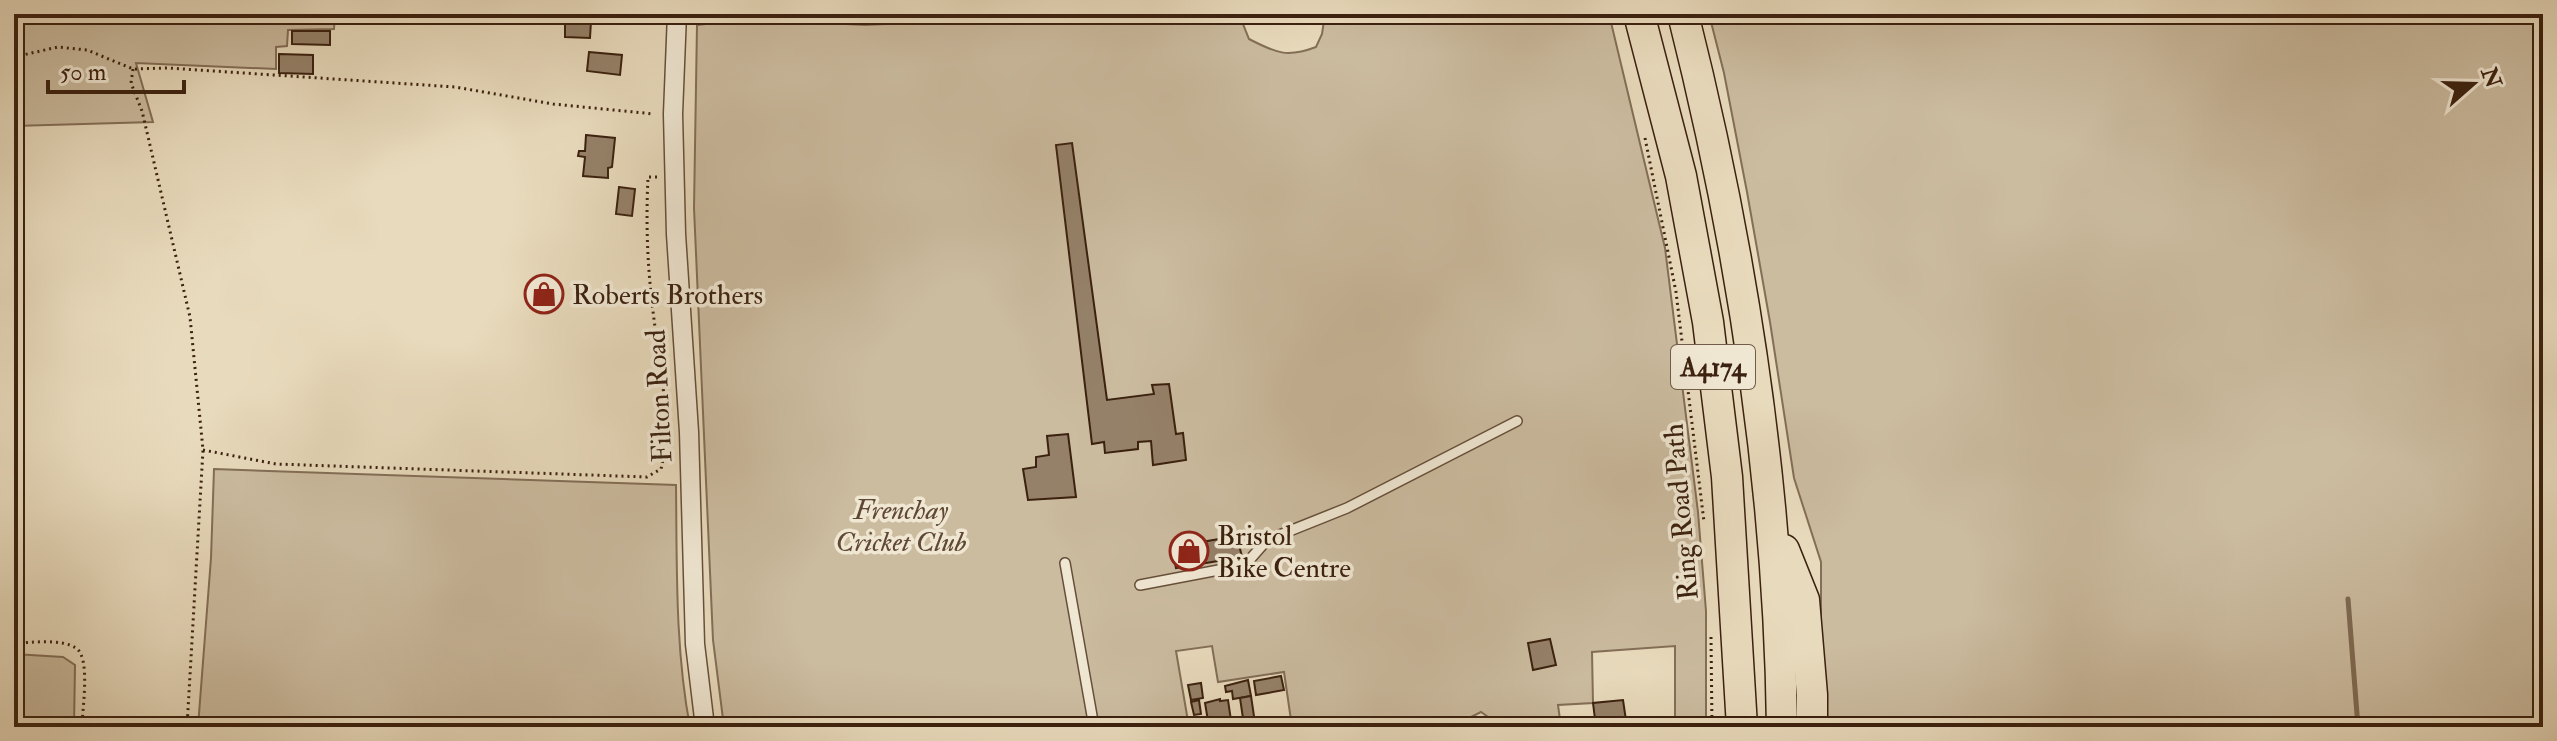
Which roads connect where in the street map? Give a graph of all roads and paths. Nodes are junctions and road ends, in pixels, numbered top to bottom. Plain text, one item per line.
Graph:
1 (677, 14) edge
2 (1639, 14) edge
3 (1683, 14) edge
4 (14, 57) edge
5 (133, 69) junction
6 (673, 114) junction
7 (1643, 131) dead end
8 (674, 176) junction
9 (1517, 421) dead end
10 (203, 450) junction
11 (1704, 522) dead end
12 (1773, 522) junction
13 (1065, 563) dead end
14 (1140, 585) dead end
15 (1710, 627) dead end
16 (14, 643) edge
17 (82, 727) edge
18 (187, 727) edge
19 (705, 727) edge
20 (1094, 727) edge
21 (1712, 727) edge
22 (1742, 727) edge
23 (1782, 727) edge
24 (1812, 727) edge

1 - 6 street, Filton Road
2 - 22 main road, A4174
3 - 12 main road, A4174
4 - 5 path
5 - 6 path
5 - 10 path
6 - 8 street, Filton Road
7 - 11 path, Ring Road Path
8 - 10 path
8 - 19 street, Filton Road
9 - 14 lane
10 - 18 path
12 - 23 main road, A4174
12 - 24 main road, A4174
13 - 20 lane
15 - 21 path, Ring Road Path
16 - 17 path

